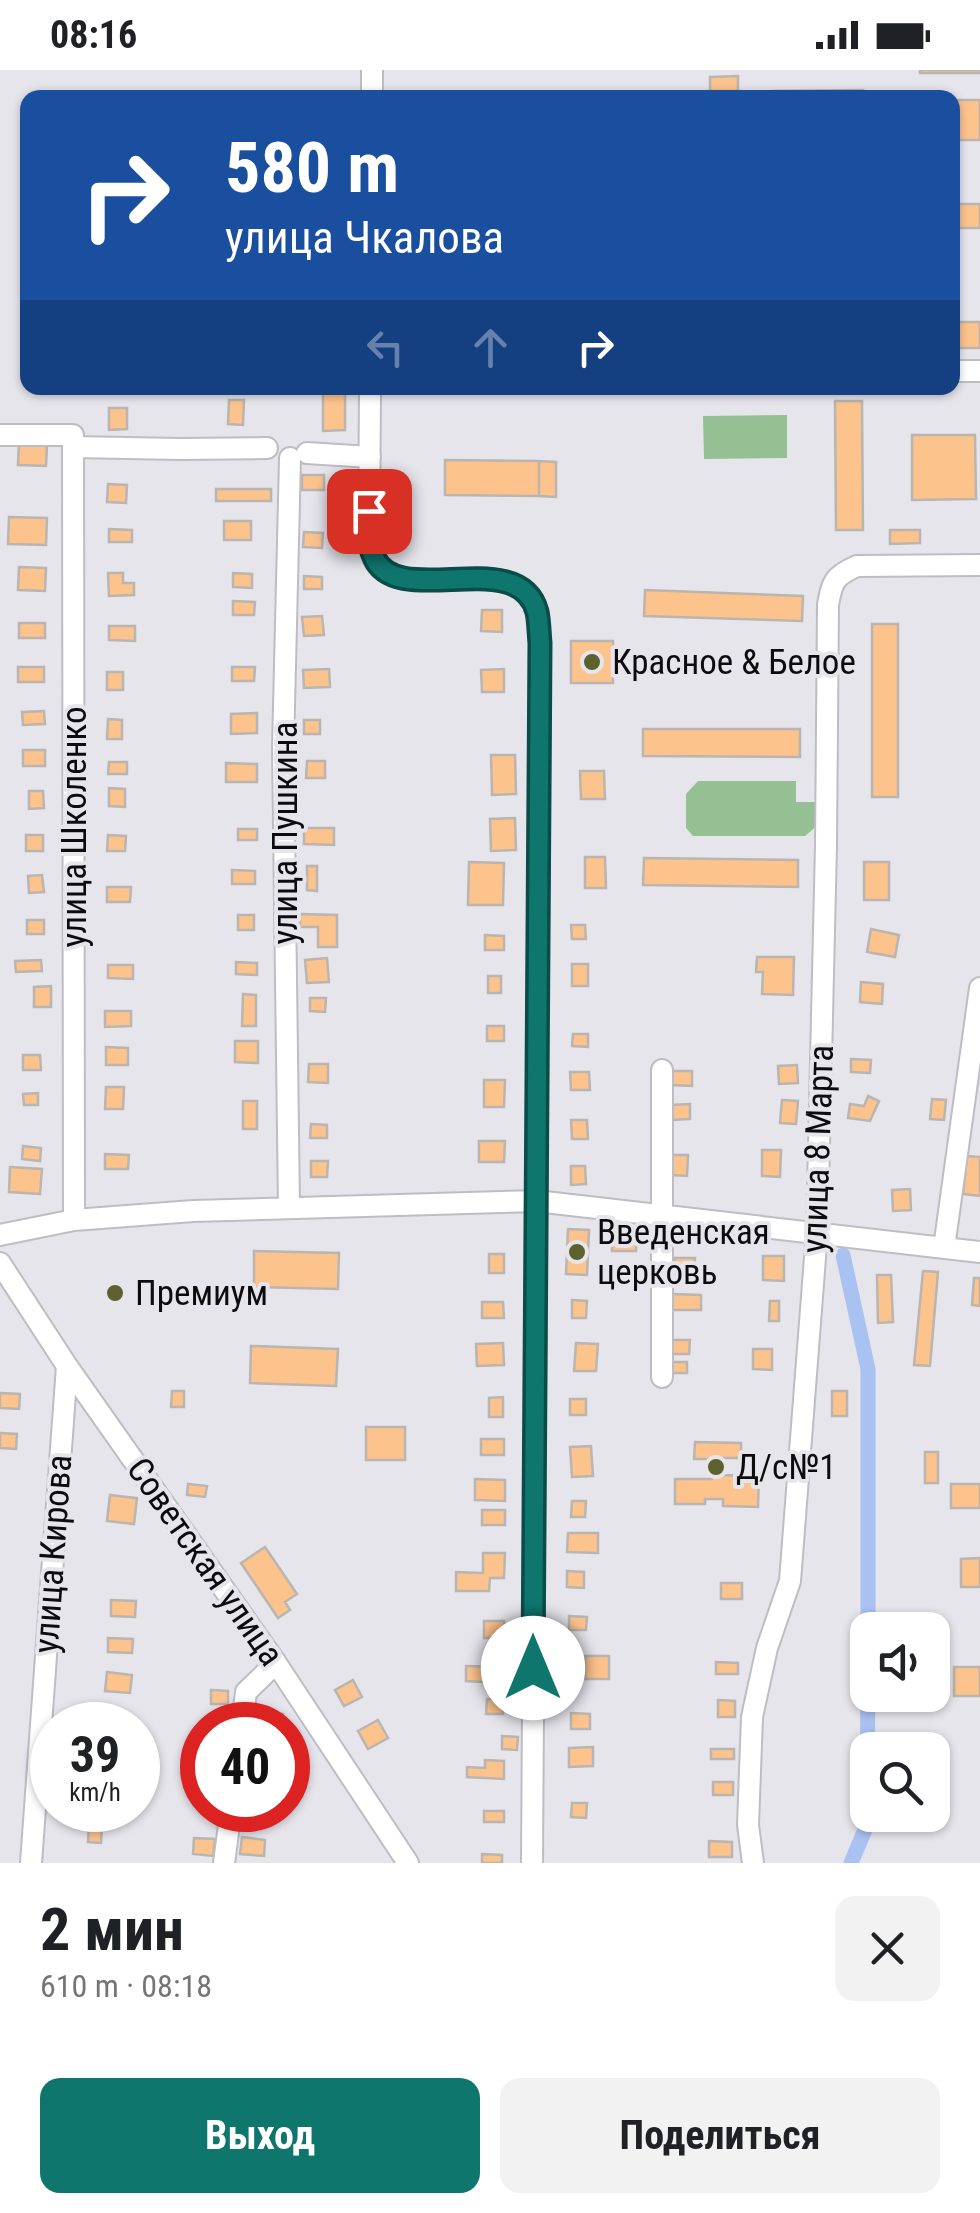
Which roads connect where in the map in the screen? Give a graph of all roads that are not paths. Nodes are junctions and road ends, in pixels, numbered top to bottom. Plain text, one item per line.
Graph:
1 (370, 395) edge
2 (0, 435) edge
3 (73, 441) junction
4 (267, 448) dead end
5 (370, 457) junction
6 (980, 565) edge
7 (980, 988) edge
8 (662, 1070) dead end
9 (536, 1201) junction
10 (289, 1208) junction
11 (660, 1214) junction
12 (74, 1220) junction
13 (817, 1232) junction
14 (0, 1235) edge
15 (944, 1248) junction
16 (980, 1252) edge
17 (0, 1263) edge
18 (67, 1366) junction
19 (662, 1377) dead end
20 (276, 1663) junction
21 (245, 1702) edge
22 (228, 1832) edge
23 (399, 1861) edge
24 (31, 1863) edge
25 (224, 1863) edge
26 (532, 1863) edge
27 (754, 1863) edge

1 - 5 street
2 - 3 street
3 - 4 street
3 - 12 street, улица Школенко
5 - 9 street
5 - 10 street, улица Пушкина
6 - 13 street, улица 8 Марта
7 - 15 street
8 - 11 street
9 - 10 street
9 - 11 street
9 - 26 street
10 - 12 street
11 - 13 street
11 - 19 street
12 - 14 street
13 - 15 street
13 - 27 street, улица 8 Марта
15 - 16 street
17 - 18 street, Советская улица
18 - 20 street, Советская улица
18 - 24 street, улица Кирова
20 - 21 street
20 - 23 street, Советская улица
22 - 25 street

